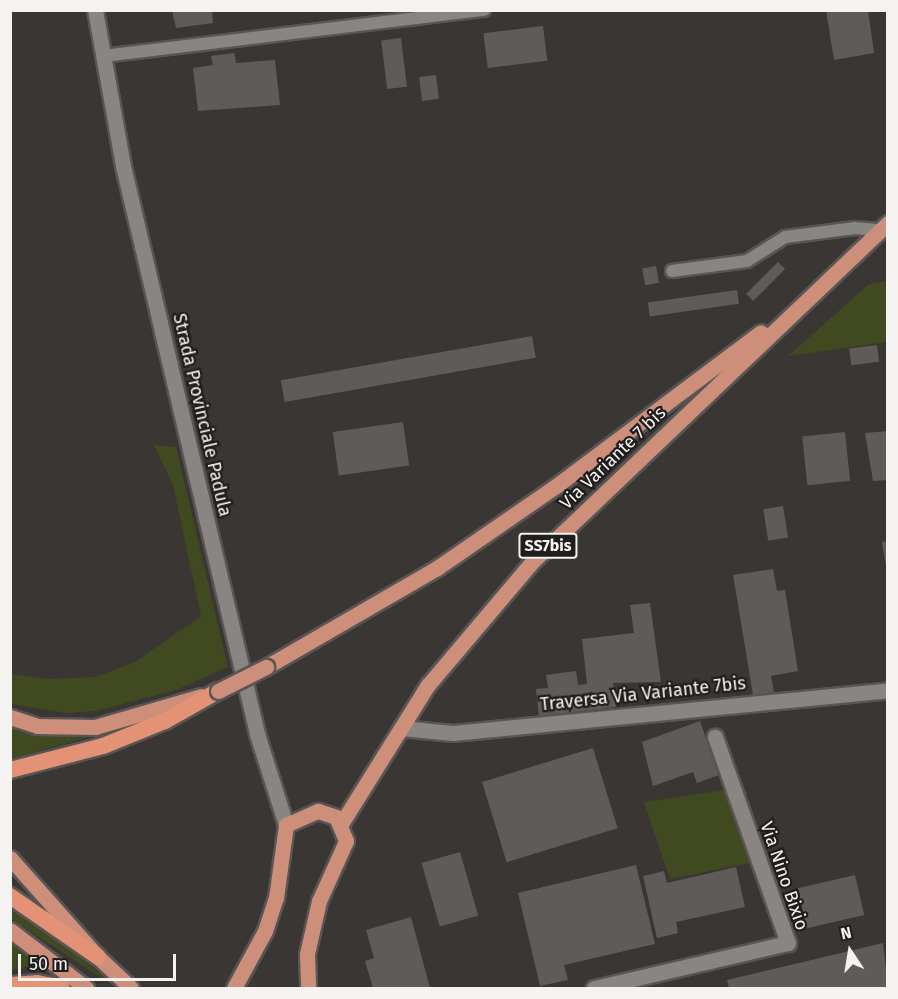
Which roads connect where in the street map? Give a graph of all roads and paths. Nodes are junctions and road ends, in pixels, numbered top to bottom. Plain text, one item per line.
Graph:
1 (95, 10) edge
2 (484, 10) edge
3 (103, 56) junction
4 (884, 227) edge
5 (672, 271) dead end
6 (798, 306) junction
7 (888, 690) edge
8 (218, 691) junction
9 (10, 717) edge
10 (401, 728) junction
11 (715, 737) dead end
12 (10, 770) edge
13 (341, 824) junction
14 (286, 825) junction
15 (10, 858) edge
16 (10, 896) edge
17 (10, 930) edge
18 (98, 957) junction
19 (10, 985) edge
20 (62, 988) edge
21 (86, 988) edge
22 (131, 988) edge
23 (234, 988) edge
24 (308, 988) edge
25 (594, 988) edge

1 - 3 street, Strada Provinciale Padula
2 - 3 lane
3 - 14 street, Strada Provinciale Padula
4 - 5 lane
4 - 6 main road, SS7bis
6 - 8 main road, bridge
6 - 10 main road, Via Variante 7 bis / SS7bis
7 - 10 street, Traversa Via Variante 7bis
8 - 9 main road
8 - 12 highway
10 - 13 main road, Via Variante 7 bis / SS7bis
11 - 25 street, Via Nino Bixio
13 - 14 main road
13 - 24 main road
14 - 23 main road
15 - 18 main road
16 - 18 highway
17 - 21 main road
18 - 22 main road
19 - 20 highway

